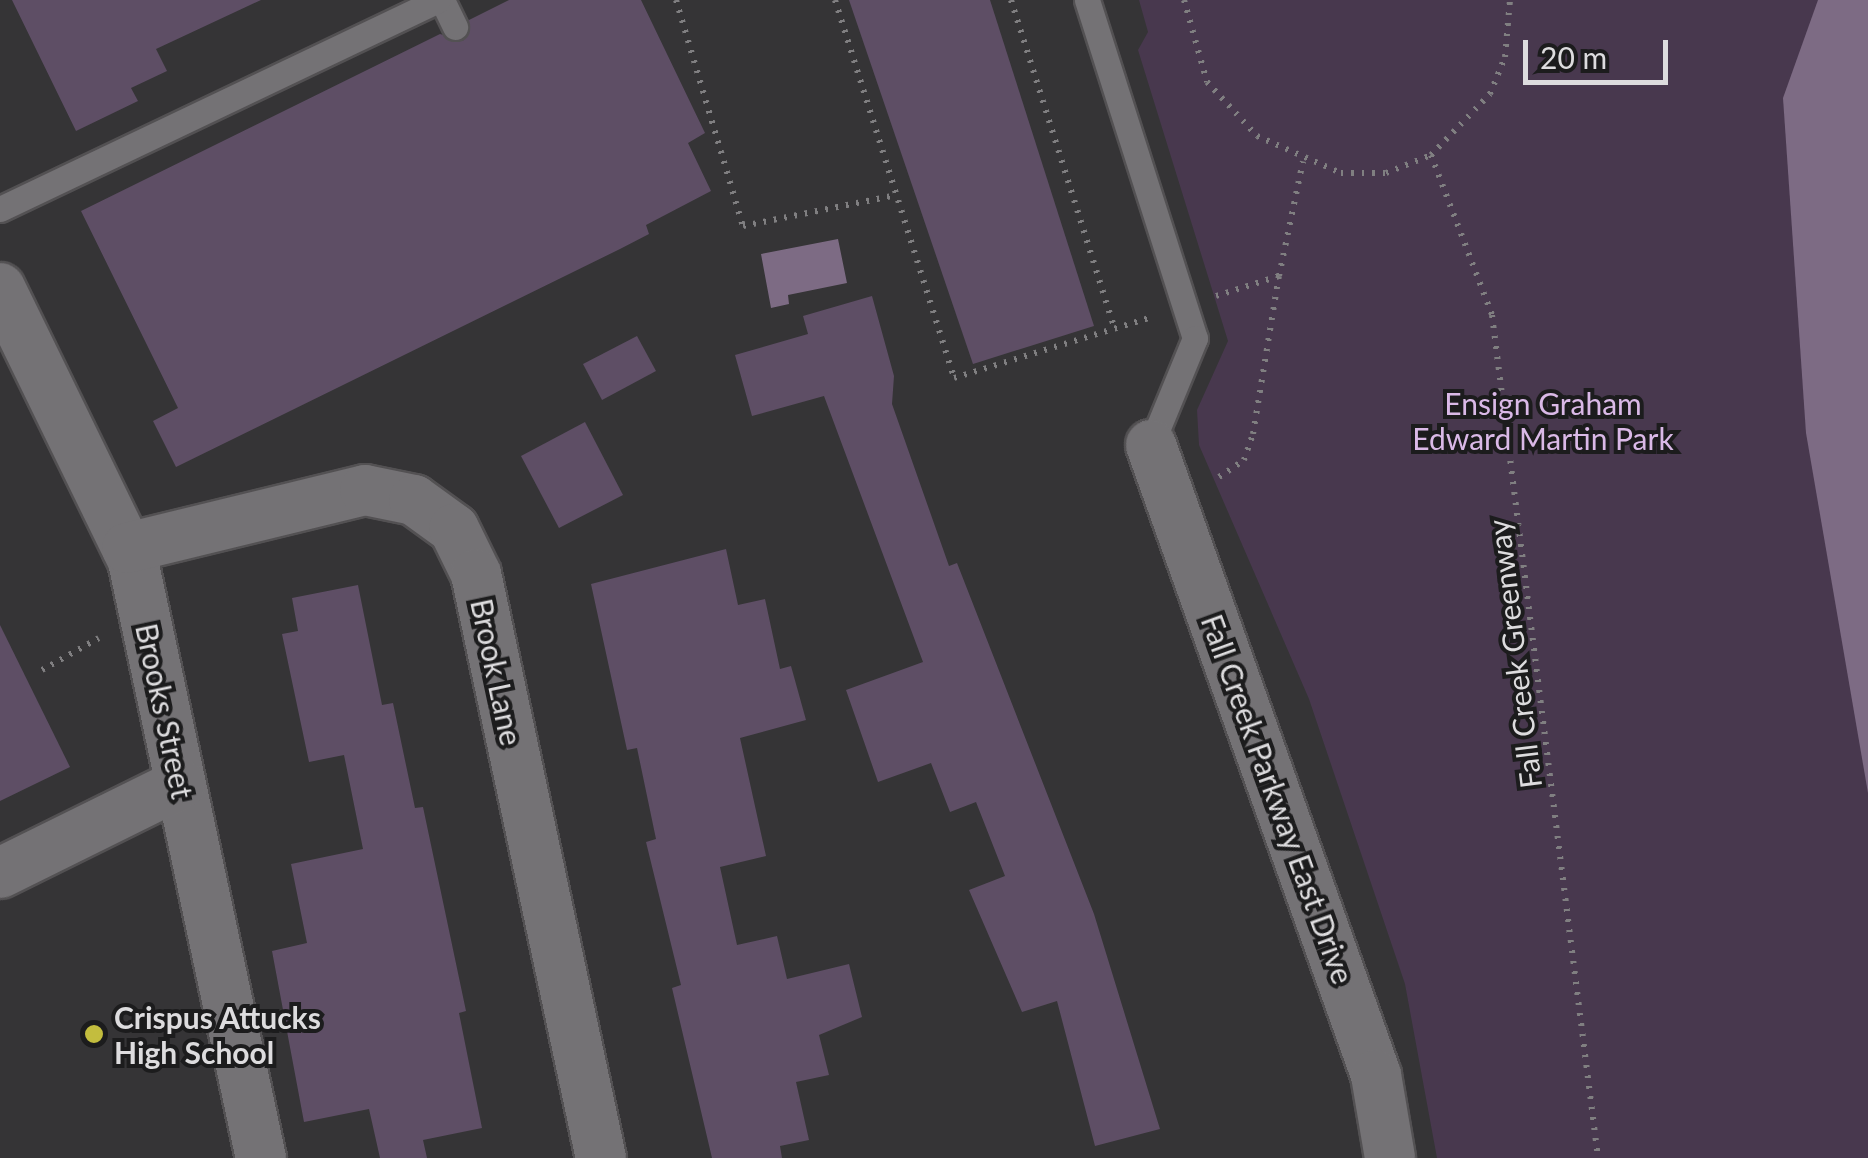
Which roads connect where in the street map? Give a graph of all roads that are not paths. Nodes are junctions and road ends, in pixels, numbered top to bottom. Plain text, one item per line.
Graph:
1 (440, 0) edge
2 (1087, 0) edge
3 (455, 26) dead end
4 (0, 209) edge
5 (0, 288) edge
6 (1151, 444) joint
7 (127, 548) junction
8 (180, 784) junction
9 (0, 873) edge
10 (260, 1158) edge
11 (601, 1158) edge
12 (1390, 1158) edge

1 - 3 lane
1 - 4 lane
2 - 6 lane
5 - 7 street, Brooks Street
6 - 12 street, Fall Creek Parkway East Drive
7 - 8 street, Brooks Street
7 - 11 street, Brook Lane
8 - 9 street
8 - 10 street, Brooks Street

